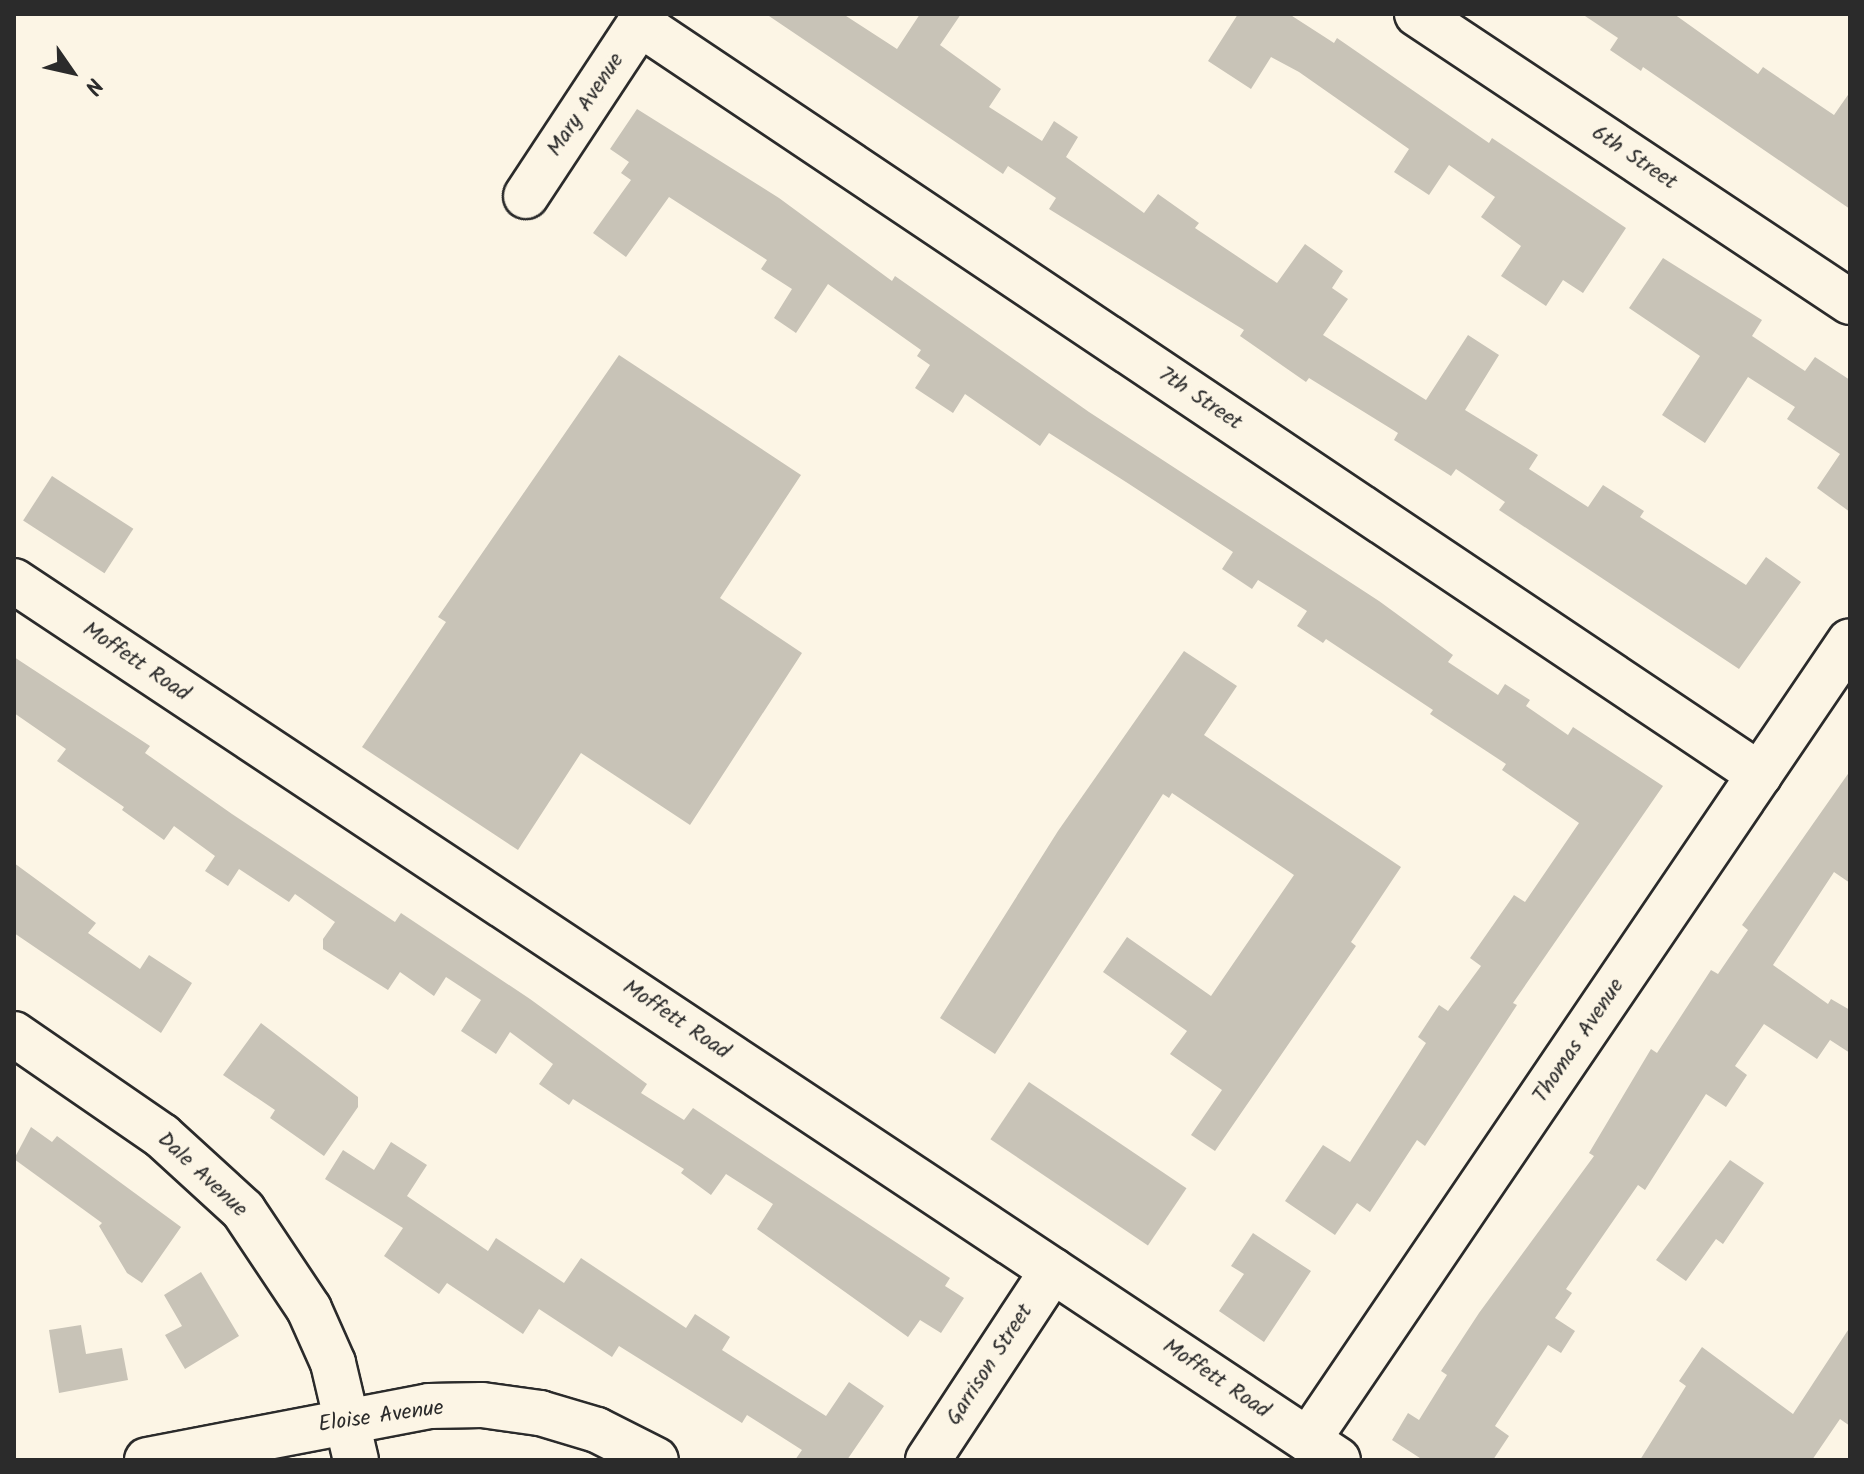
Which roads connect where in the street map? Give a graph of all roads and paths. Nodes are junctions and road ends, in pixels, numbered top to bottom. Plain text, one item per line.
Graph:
1 (1417, 14) edge
2 (643, 19) edge
3 (526, 196) dead end
4 (1850, 302) edge
5 (14, 581) edge
6 (1850, 641) edge
7 (1760, 775) junction
8 (14, 1034) edge
9 (1053, 1270) junction
10 (352, 1440) edge
11 (1323, 1450) edge
12 (147, 1460) edge
13 (656, 1460) edge
14 (928, 1460) edge

1 - 4 street, 6th Street
2 - 3 street, Mary Avenue
2 - 7 street, 7th Street
5 - 9 street, Moffett Road
6 - 7 street, Thomas Avenue
7 - 11 street, Thomas Avenue
8 - 10 street, Dale Avenue
9 - 11 street, Moffett Road
9 - 14 street, Garrison Street
10 - 12 street, Eloise Avenue
10 - 13 street, Eloise Avenue

